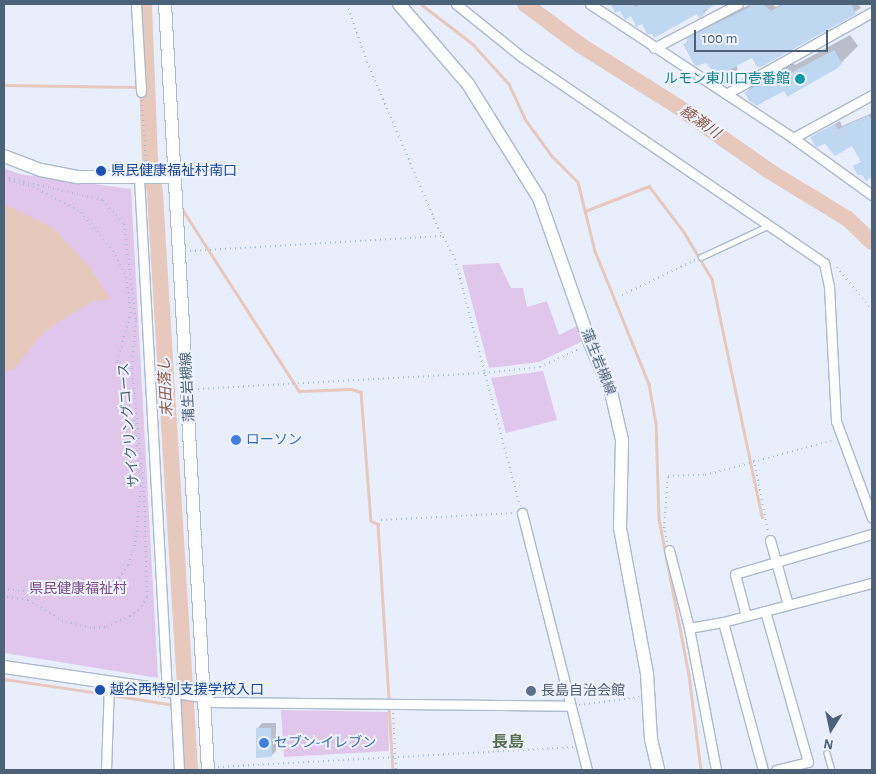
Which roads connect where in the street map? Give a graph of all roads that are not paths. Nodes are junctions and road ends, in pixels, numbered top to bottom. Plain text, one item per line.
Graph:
1 (136, 4) edge
2 (165, 4) edge
3 (399, 4) edge
4 (456, 4) edge
5 (590, 4) edge
6 (738, 4) edge
7 (872, 12) edge
8 (654, 48) junction
9 (142, 92) road end
10 (726, 94) junction
11 (872, 95) edge
12 (793, 138) junction
13 (4, 156) edge
14 (142, 178) junction
15 (174, 178) junction
16 (870, 189) edge
17 (771, 225) junction
18 (701, 256) road end
19 (522, 513) road end
20 (872, 518) edge
21 (872, 534) edge
22 (770, 540) road end
23 (669, 550) road end
24 (775, 562) junction
25 (872, 583) edge
26 (788, 605) junction
27 (765, 611) junction
28 (746, 616) junction
29 (724, 622) junction
30 (689, 628) junction
31 (4, 667) edge
32 (109, 683) junction
33 (171, 691) junction
34 (204, 696) junction
35 (569, 706) junction
36 (827, 753) dead end
37 (208, 769) edge
38 (106, 770) edge
39 (179, 770) edge
40 (587, 770) edge
41 (658, 770) edge
42 (716, 770) edge
43 (763, 770) edge
44 (776, 770) edge
45 (832, 770) edge

1 - 9 street
2 - 15 main road, 蒲生岩槻線
3 - 41 main road, 蒲生岩槻線
4 - 17 street
5 - 8 street
6 - 8 street
7 - 10 street
8 - 10 street
10 - 12 street
11 - 12 street
12 - 16 street
13 - 14 main road
14 - 15 main road
14 - 33 street
15 - 34 main road, 蒲生岩槻線
17 - 18 lane
17 - 20 street
19 - 35 street
21 - 24 street
22 - 24 street
23 - 30 street
24 - 26 street
24 - 28 street
25 - 26 street
26 - 27 street
27 - 28 street
27 - 44 street
28 - 29 street
29 - 30 street
29 - 43 street
30 - 42 street
31 - 32 main road
32 - 33 main road
32 - 38 street
33 - 34 main road
33 - 39 street
34 - 35 street
34 - 37 main road, 蒲生岩槻線
35 - 40 street
36 - 45 lane

